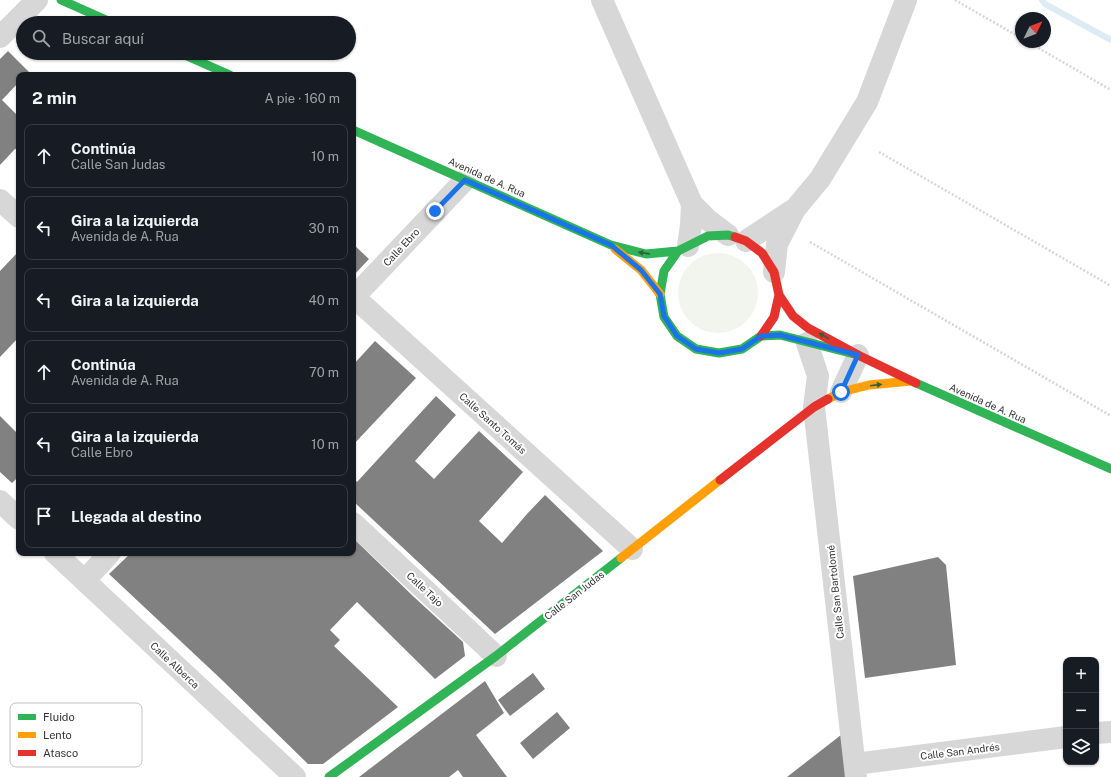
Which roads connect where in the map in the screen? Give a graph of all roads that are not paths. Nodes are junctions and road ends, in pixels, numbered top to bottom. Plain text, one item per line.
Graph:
1 (37, 0) edge
2 (61, 0) edge
3 (602, 0) edge
4 (906, 0) edge
5 (21, 16) edge
6 (97, 16) edge
7 (16, 20) edge
8 (0, 36) edge
9 (196, 60) edge
10 (223, 72) edge
11 (356, 131) edge
12 (465, 180) junction
13 (0, 200) edge
14 (692, 204) junction
15 (795, 209) junction
16 (16, 214) edge
17 (737, 238) junction
18 (611, 245) junction
19 (683, 249) junction
20 (774, 272) junction
21 (356, 294) edge
22 (660, 294) junction
23 (779, 295) junction
24 (356, 300) edge
25 (761, 336) junction
26 (808, 343) junction
27 (858, 355) junction
28 (911, 381) junction
29 (841, 392) junction
30 (814, 406) junction
31 (1111, 469) edge
32 (0, 501) edge
33 (16, 516) edge
34 (356, 526) edge
35 (632, 549) junction
36 (58, 556) edge
37 (107, 556) edge
38 (85, 580) junction
39 (496, 656) junction
40 (1111, 732) edge
41 (1099, 734) edge
42 (1063, 737) edge
43 (855, 771) edge
44 (295, 777) edge
45 (329, 777) edge

1 - 5 street
2 - 6 street
3 - 14 street
4 - 15 street
7 - 8 street
9 - 10 street
11 - 12 street, Avenida de A. Rua
12 - 18 street, Avenida de A. Rua
12 - 21 street, Calle Ebro
13 - 16 street
14 - 17 street
14 - 19 street
15 - 17 street
15 - 20 street
17 - 19 street
17 - 20 street
19 -> 18 street, Avenida de A. Rua
18 - 22 street, Avenida de A. Rua
19 - 22 street
20 - 23 street
22 - 25 street
23 - 25 street
27 -> 23 street, Avenida de A. Rua
24 - 35 street, Calle Santo Tomás
25 - 26 street, Avenida de A. Rua
26 - 27 street, Avenida de A. Rua
26 - 30 street
27 - 28 street, Avenida de A. Rua
27 - 29 street
29 -> 28 street, Calle San Judas
28 - 31 street, Avenida de A. Rua
29 - 30 street, Calle San Judas
30 - 35 street, Calle San Judas
30 - 43 street, Calle San Bartolomé
32 - 33 street
34 - 39 street, Calle Tajo
35 - 39 street, Calle San Judas
36 - 38 street, Calle Alberca
37 - 38 street
38 - 44 street, Calle Alberca
39 - 45 street, Calle San Judas
40 - 41 street
42 - 43 street, Calle San Andrés

